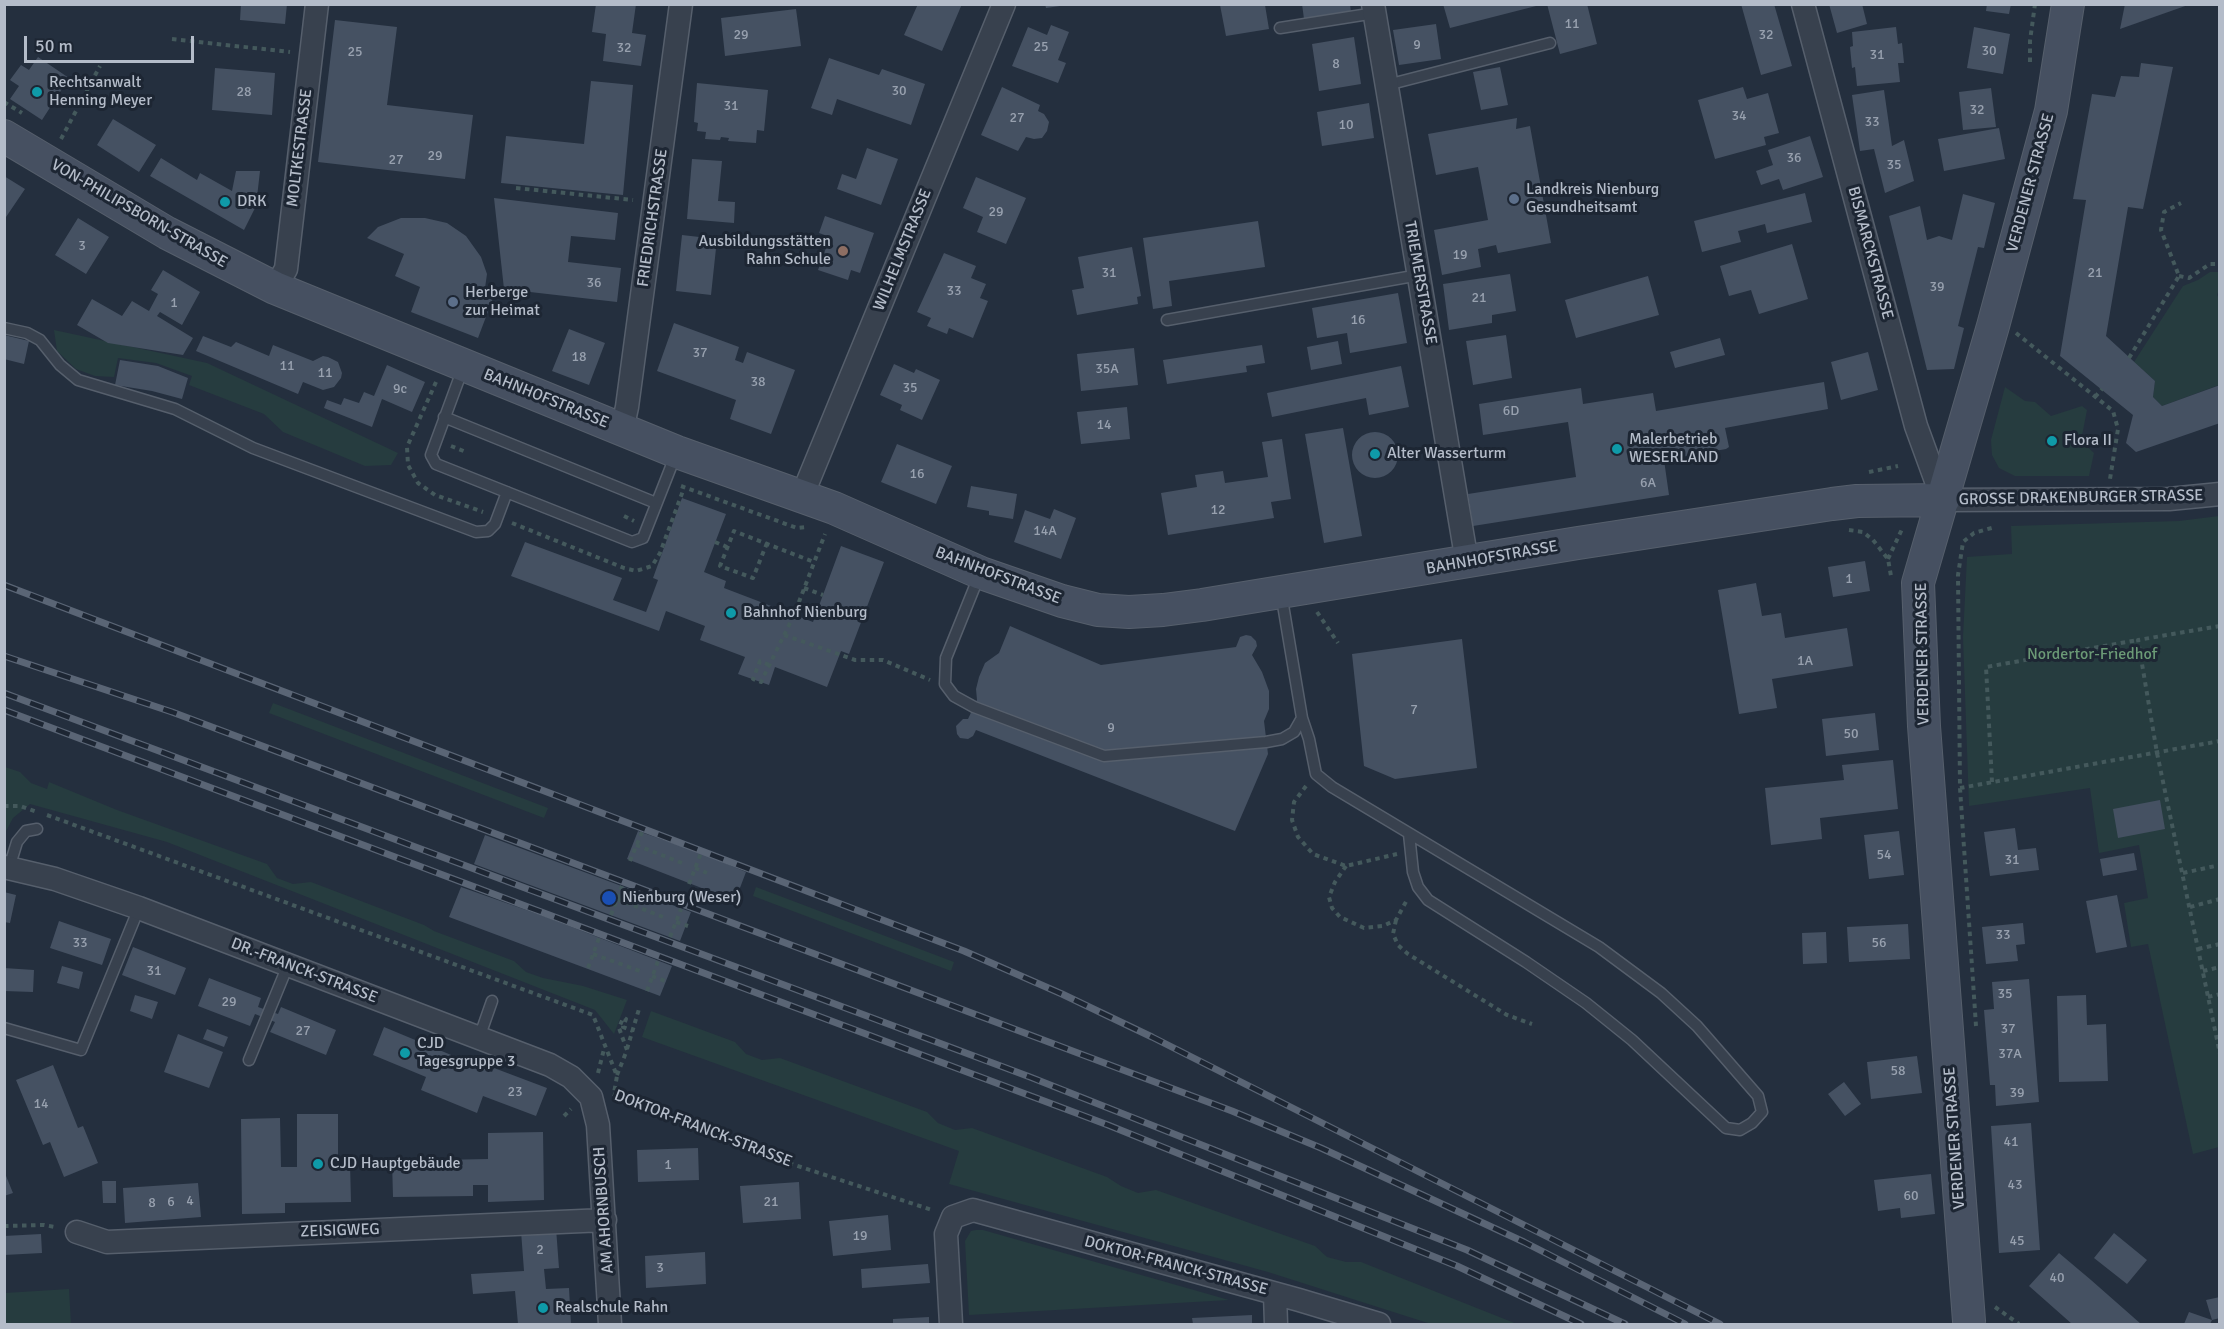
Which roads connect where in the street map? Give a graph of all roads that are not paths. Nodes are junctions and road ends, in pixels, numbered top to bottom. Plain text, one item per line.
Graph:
1 (317, 4) edge
2 (681, 4) edge
3 (1004, 4) edge
4 (1803, 4) edge
5 (2068, 4) edge
6 (1374, 9) edge
7 (1281, 28) dead end
8 (1550, 43) dead end
9 (1387, 85) junction
10 (4, 136) edge
11 (1419, 275) junction
12 (275, 288) junction
13 (1167, 320) dead end
14 (4, 328) edge
15 (464, 365) junction
16 (444, 417) junction
17 (622, 430) junction
18 (677, 452) junction
19 (507, 492) junction
20 (2220, 494) edge
21 (802, 496) junction
22 (1943, 500) junction
23 (656, 503) junction
24 (1467, 562) junction
25 (981, 573) junction
26 (1281, 593) junction
27 (1302, 718) junction
28 (37, 829) dead end
29 (1409, 834) junction
30 (7, 867) edge
31 (139, 908) junction
32 (288, 964) junction
33 (492, 1001) dead end
34 (4, 1028) edge
35 (479, 1038) junction
36 (249, 1060) dead end
37 (591, 1097) joint
38 (605, 1220) junction
39 (77, 1232) road end
40 (1275, 1294) junction
41 (1979, 1312) road end
42 (610, 1324) edge
43 (951, 1324) edge
44 (1276, 1324) edge
45 (1379, 1324) edge

1 - 12 street, MOLTKESTRASSE
2 - 17 street, FRIEDRICHSTRASSE
3 - 21 street, WILHELMSTRASSE
4 - 22 street, BISMARCKSTRASSE
5 - 22 main road, VERDENER STRASSE
6 - 7 lane
6 - 9 street, TRIEMERSTRASSE
8 - 9 lane
9 - 11 street, TRIEMERSTRASSE
10 - 12 main road, VON-PHILIPSBORN-STRASSE
11 - 13 lane
11 - 24 street, TRIEMERSTRASSE
12 - 15 main road, BAHNHOFSTRASSE
14 - 19 lane
15 - 16 lane
15 - 17 main road, BAHNHOFSTRASSE
16 - 19 lane
16 - 23 lane
17 - 18 main road, BAHNHOFSTRASSE
18 - 21 main road, BAHNHOFSTRASSE
18 - 23 lane
19 - 23 lane
20 - 22 street, GROSSE DRAKENBURGER STRASSE
21 - 25 main road, BAHNHOFSTRASSE
22 - 24 main road, BAHNHOFSTRASSE
22 - 41 main road, VERDENER STRASSE
24 - 26 main road, BAHNHOFSTRASSE
25 - 26 main road, BAHNHOFSTRASSE
25 - 27 lane
26 - 27 lane
27 - 29 lane
28 - 30 lane
29 - 29 lane
30 - 31 street, DR.-FRANCK-STRASSE
31 - 32 street, DR.-FRANCK-STRASSE
31 - 34 lane
32 - 35 street, DR.-FRANCK-STRASSE
32 - 36 lane
33 - 35 lane
35 - 37 street, DR.-FRANCK-STRASSE
37 - 38 street, AM AHORNBUSCH
38 - 39 street, ZEISIGWEG
38 - 42 street, AM AHORNBUSCH
40 - 43 street, DOKTOR-FRANCK-STRASSE
40 - 44 street
40 - 45 street, DOKTOR-FRANCK-STRASSE

